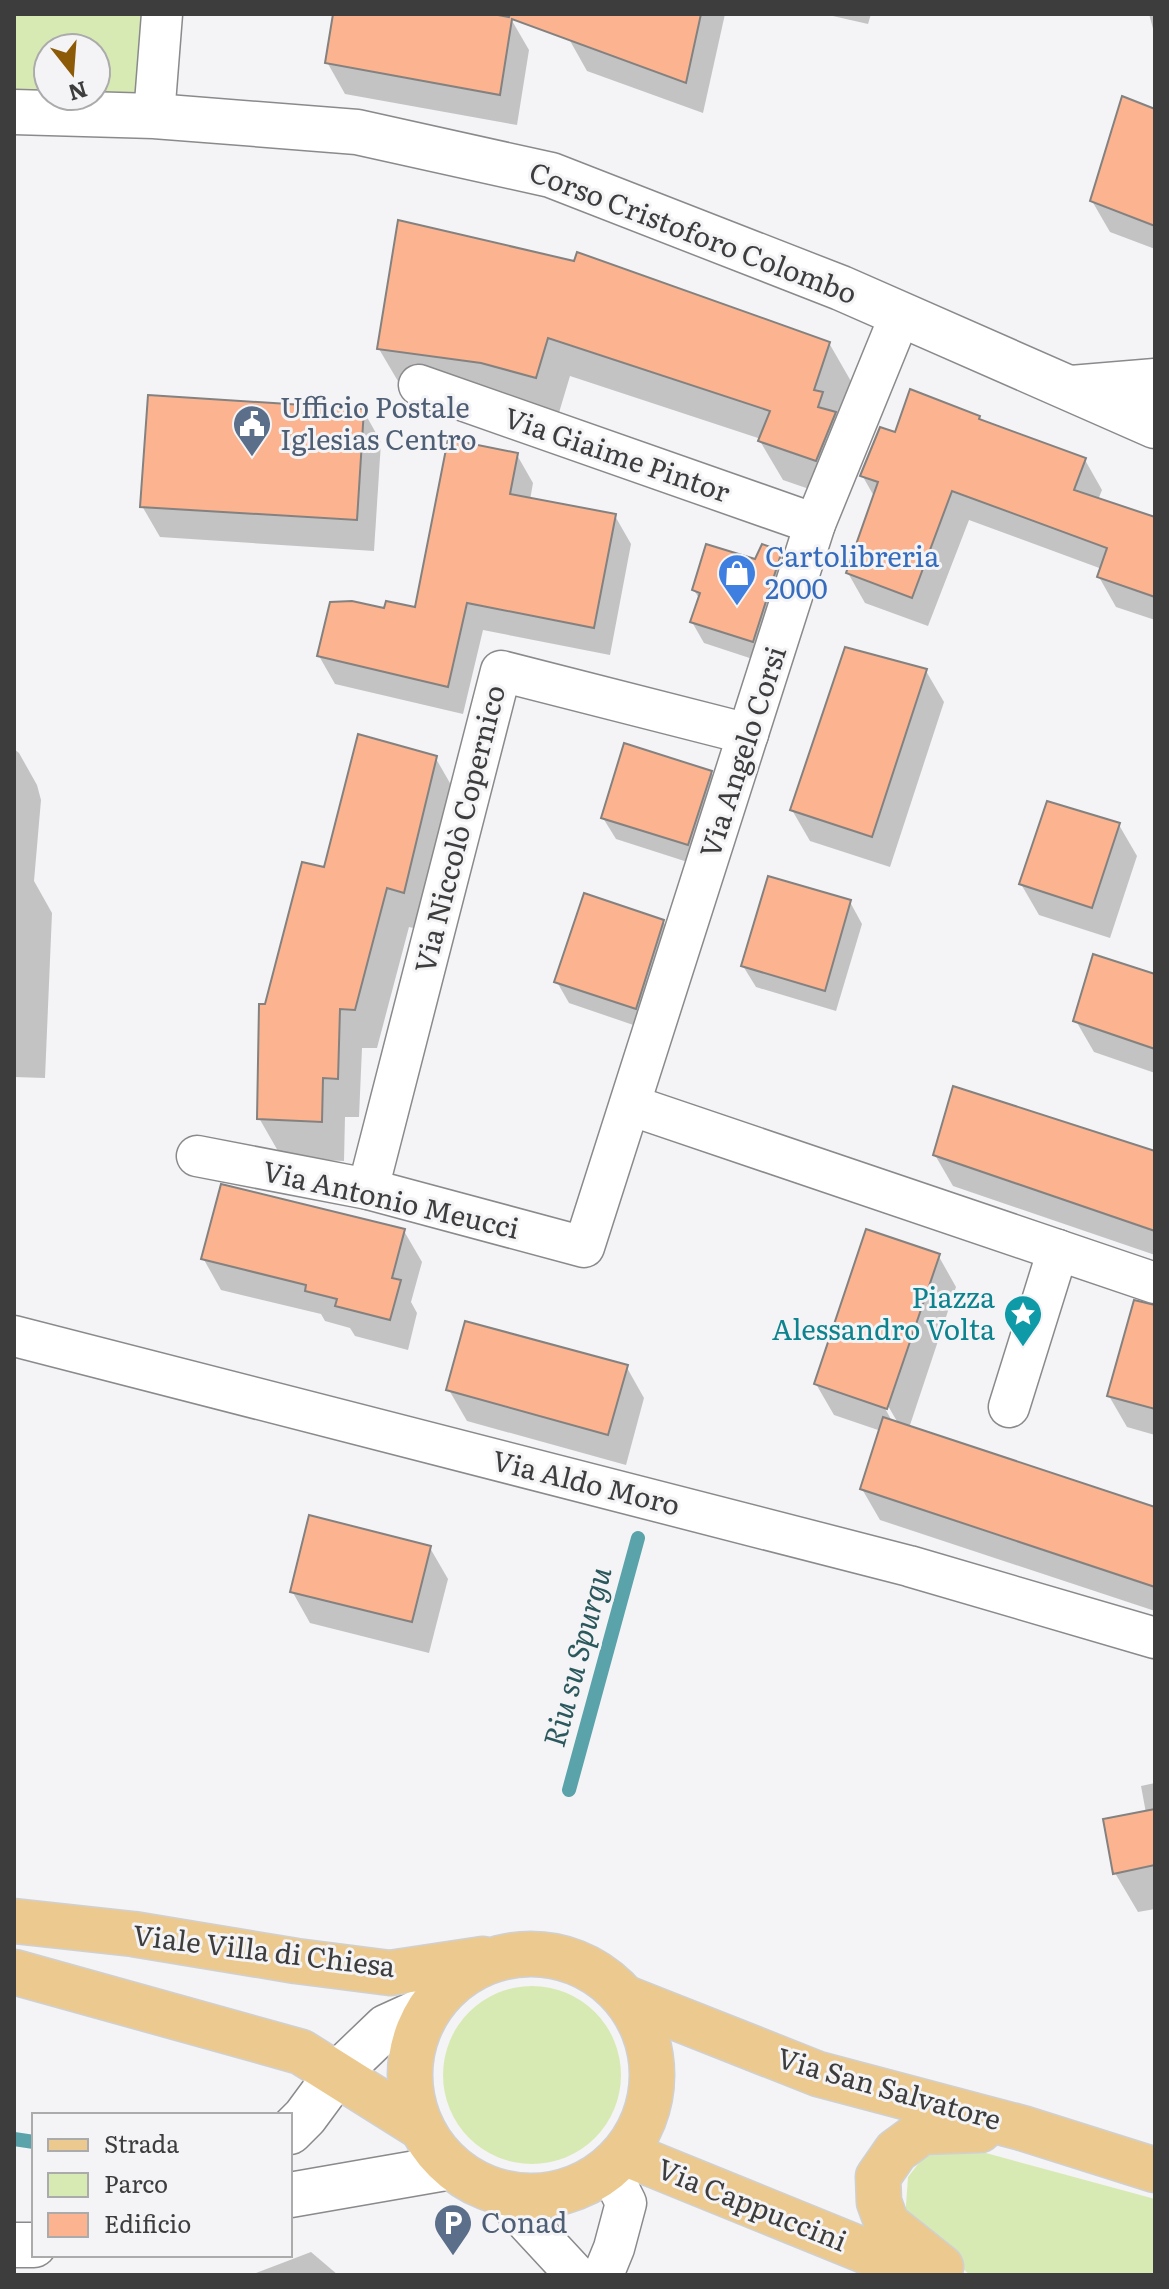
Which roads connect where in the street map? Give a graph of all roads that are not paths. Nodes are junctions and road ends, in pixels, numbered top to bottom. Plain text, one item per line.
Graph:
1 (162, 14) edge
2 (14, 112) edge
3 (154, 116) junction
4 (901, 313) junction
5 (1155, 381) edge
6 (419, 385) dead end
7 (1069, 389) junction
8 (1155, 426) edge
9 (815, 524) junction
10 (748, 734) junction
11 (630, 1105) junction
12 (197, 1156) dead end
13 (368, 1189) junction
14 (584, 1247) joint
15 (1058, 1250) junction
16 (1155, 1283) edge
17 (14, 1336) edge
18 (1009, 1407) dead end
19 (1155, 1638) edge
20 (14, 1921) edge
21 (513, 1955) junction
22 (14, 1972) edge
23 (626, 1998) junction
24 (430, 2007) junction
25 (336, 2075) junction
26 (422, 2128) junction
27 (1022, 2128) junction
28 (292, 2130) edge
29 (617, 2161) junction
30 (451, 2167) junction
31 (1155, 2170) edge
32 (499, 2192) junction
33 (292, 2195) edge
34 (576, 2275) edge
35 (603, 2275) edge
36 (924, 2275) edge
37 (951, 2275) edge

1 - 3 street
2 - 3 street, Corso Cristoforo Colombo
3 - 4 street, Corso Cristoforo Colombo
4 - 7 street, Corso Cristoforo Colombo
4 - 9 street, Via Angelo Corsi
5 - 7 street, Corso Cristoforo Colombo
6 - 9 street, Via Giaime Pintor
7 - 8 street, Corso Cristoforo Colombo
9 - 10 street, Via Angelo Corsi
10 - 11 street, Via Angelo Corsi
10 - 13 street, Via Niccolò Copernico
11 - 14 street, Via Angelo Corsi
11 - 15 street
12 - 13 street, Via Antonio Meucci
13 - 14 street, Via Antonio Meucci
15 - 16 street
15 - 18 street
17 - 19 street, Via Aldo Moro
20 - 21 main road, Viale Villa di Chiesa
21 - 23 main road
21 - 24 main road
22 - 25 main road
23 - 27 main road, Via San Salvatore
23 - 29 main road
24 - 25 street
24 - 26 main road
25 - 26 main road
25 - 28 street
26 - 30 main road
27 - 31 main road, Via San Salvatore
27 - 37 main road
29 - 32 main road
29 - 35 street
29 - 36 main road, Via Cappuccini
30 - 32 main road
30 - 33 street
32 - 34 street

